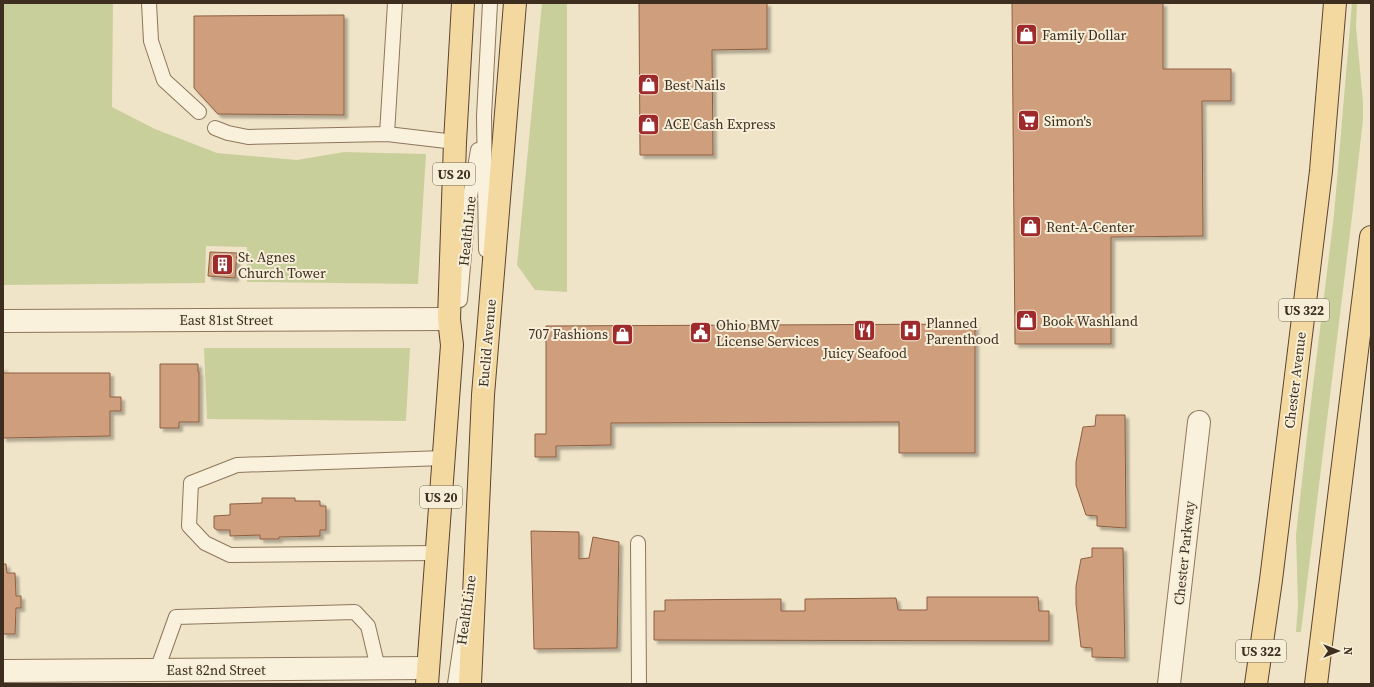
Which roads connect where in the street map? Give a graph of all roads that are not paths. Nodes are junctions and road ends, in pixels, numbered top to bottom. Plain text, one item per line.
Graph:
1 (149, 3) edge
2 (395, 3) edge
3 (464, 3) edge
4 (490, 3) edge
5 (515, 3) edge
6 (1335, 3) edge
7 (199, 112) dead end
8 (484, 116) junction
9 (215, 128) dead end
10 (387, 134) junction
11 (454, 142) junction
12 (1371, 237) edge
13 (449, 319) junction
14 (3, 321) edge
15 (487, 342) junction
16 (452, 345) junction
17 (1364, 358) edge
18 (1199, 422) dead end
19 (444, 458) junction
20 (476, 536) junction
21 (638, 543) dead end
22 (437, 553) junction
23 (378, 668) junction
24 (157, 670) junction
25 (3, 671) edge
26 (429, 671) edge
27 (455, 684) edge
28 (470, 684) edge
29 (639, 684) edge
30 (1170, 684) edge
31 (1256, 684) edge
32 (1316, 684) edge

1 - 7 lane
2 - 10 lane
3 - 11 main road, US 20
4 - 8 lane, HealthLine
5 - 15 main road, Euclid Avenue / US 20
6 - 31 main road, Chester Avenue / US 322
8 - 15 lane, HealthLine
8 - 16 lane, HealthLine
9 - 10 lane
10 - 11 lane
11 - 13 main road, US 20
12 - 17 main road
13 - 14 street, East 81st Street
13 - 16 main road, US 20
15 - 20 main road, Euclid Avenue / US 20
16 - 19 main road, US 20
17 - 32 main road
18 - 30 street, Chester Parkway
19 - 22 main road, US 20
19 - 22 lane
20 - 27 lane, HealthLine
20 - 28 main road, Euclid Avenue / US 20
21 - 29 lane
22 - 26 main road, US 20
23 - 24 street, East 82nd Street
23 - 24 lane
23 - 26 street, East 82nd Street
24 - 25 street, East 82nd Street

